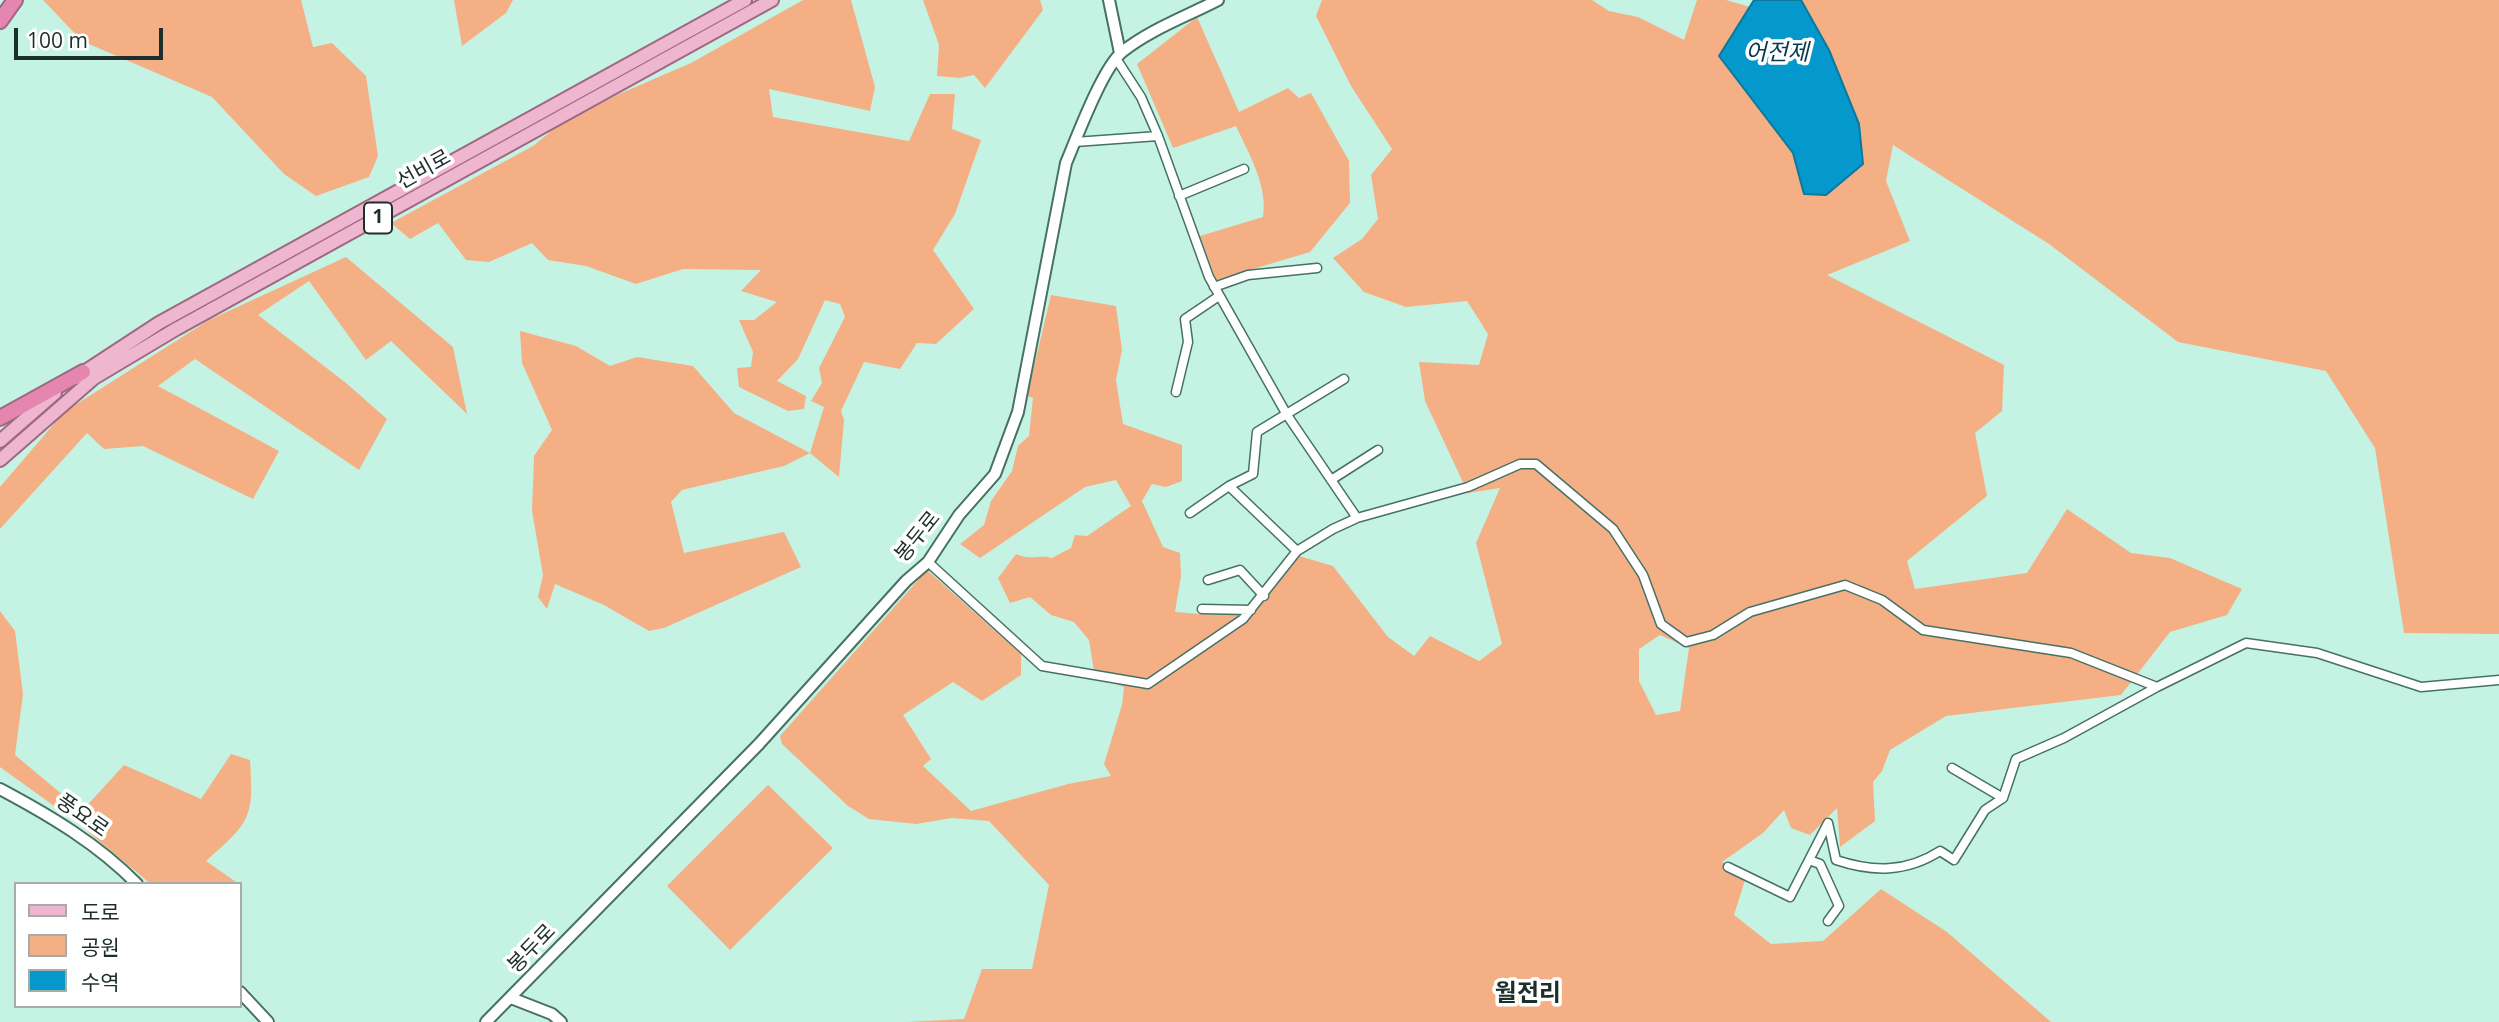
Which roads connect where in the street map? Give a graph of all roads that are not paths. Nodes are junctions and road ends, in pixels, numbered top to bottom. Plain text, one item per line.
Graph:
1 (15, 0) edge
2 (745, 0) edge
3 (772, 0) edge
4 (1109, 0) edge
5 (1218, 0) edge
6 (0, 21) edge
7 (1119, 57) junction
8 (1158, 136) junction
9 (1075, 142) junction
10 (1244, 169) dead end
11 (1180, 195) junction
12 (1317, 268) dead end
13 (1214, 287) junction
14 (1219, 296) junction
15 (83, 372) junction
16 (1344, 379) dead end
17 (1176, 393) dead end
18 (1287, 415) junction
19 (0, 418) edge
20 (0, 441) edge
21 (1378, 450) dead end
22 (0, 460) edge
23 (1331, 480) junction
24 (1230, 486) junction
25 (1190, 513) dead end
26 (1357, 518) junction
27 (1297, 551) junction
28 (928, 562) junction
29 (1208, 580) dead end
30 (1264, 596) junction
31 (1202, 609) dead end
32 (1251, 610) junction
33 (2499, 680) edge
34 (2157, 687) junction
35 (1952, 768) dead end
36 (0, 789) edge
37 (2003, 798) junction
38 (1810, 860) junction
39 (1728, 867) dead end
40 (134, 882) edge
41 (1828, 921) dead end
42 (242, 994) edge
43 (511, 998) junction
44 (268, 1022) edge
45 (486, 1022) edge
46 (561, 1022) edge

1 - 6 highway
2 - 15 main road, 선비로 / 1
3 - 22 main road, 선비로 / 1
4 - 7 main road
5 - 7 main road, 봉두로
7 - 8 street
7 - 9 main road, 봉두로
8 - 9 street
8 - 11 street
9 - 28 main road, 봉두로
10 - 11 street
11 - 13 street
12 - 13 street
13 - 14 street
14 - 17 street
14 - 18 street
15 - 19 highway
15 - 20 main road, 선비로 / 1
16 - 18 street
18 - 23 street
18 - 24 street
21 - 23 street
23 - 26 street
24 - 25 street
24 - 27 street
26 - 27 street
26 - 34 street
27 - 30 street
28 - 32 street
28 - 43 main road, 봉두로
29 - 30 street
30 - 32 street
31 - 32 street
33 - 34 street
34 - 37 street
35 - 37 street
36 - 40 main road, 풍요로
37 - 38 street
38 - 39 street
38 - 41 street
42 - 44 main road
43 - 45 main road, 봉두로
43 - 46 main road

